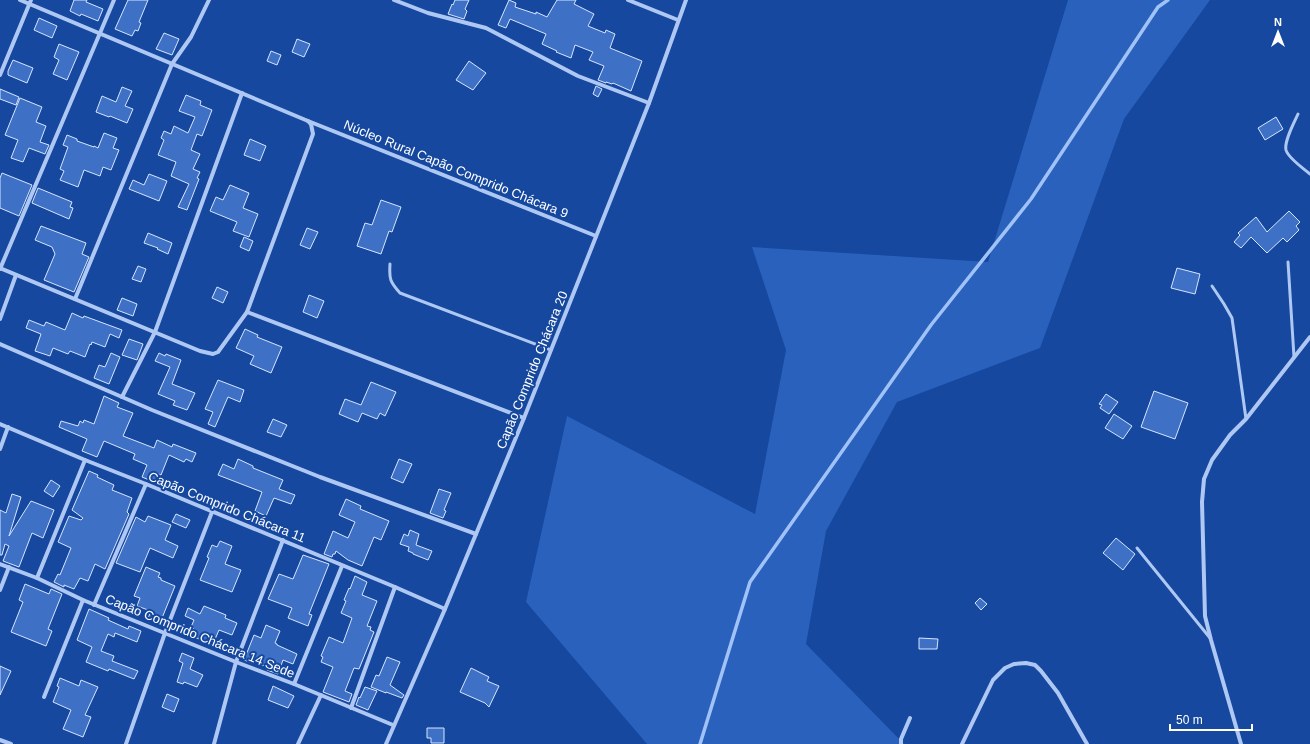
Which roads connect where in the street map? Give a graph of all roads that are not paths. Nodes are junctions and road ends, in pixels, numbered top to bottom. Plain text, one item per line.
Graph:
1 (20, 0) edge
2 (114, 0) edge
3 (209, 0) edge
4 (394, 0) edge
5 (628, 0) edge
6 (686, 0) edge
7 (30, 2) edge
8 (678, 20) junction
9 (100, 34) junction
10 (172, 64) junction
11 (0, 75) edge
12 (242, 93) junction
13 (649, 103) junction
14 (1298, 114) dead end
15 (308, 121) junction
16 (1310, 174) edge
17 (596, 236) junction
18 (1288, 262) dead end
19 (390, 264) dead end
20 (0, 268) edge
21 (16, 275) junction
22 (1212, 286) dead end
23 (75, 299) junction
24 (247, 312) junction
25 (0, 319) edge
26 (155, 332) junction
27 (1310, 337) edge
28 (0, 344) edge
29 (551, 350) junction
30 (1294, 359) junction
31 (122, 397) junction
32 (524, 418) junction
33 (1246, 419) junction
34 (0, 424) edge
35 (8, 427) junction
36 (0, 449) edge
37 (85, 460) junction
38 (146, 484) junction
39 (212, 512) junction
40 (476, 534) junction
41 (283, 540) junction
42 (1137, 548) dead end
43 (0, 564) edge
44 (342, 566) junction
45 (9, 567) junction
46 (37, 578) junction
47 (395, 587) junction
48 (0, 590) edge
49 (83, 600) junction
50 (94, 605) junction
51 (445, 609) junction
52 (165, 633) junction
53 (1211, 640) junction
54 (236, 662) junction
55 (294, 684) junction
56 (321, 695) junction
57 (44, 697) dead end
58 (351, 708) junction
59 (910, 718) dead end
60 (393, 725) junction
61 (0, 740) edge
62 (11, 744) edge
63 (126, 744) edge
64 (214, 744) edge
65 (298, 744) edge
66 (386, 744) edge
67 (901, 744) edge
68 (962, 744) edge
69 (1087, 744) edge
70 (1241, 744) edge

1 - 7 street, Núcleo Rural Capão Comprido Chácara 9
2 - 9 street
3 - 10 street
4 - 13 street
5 - 8 street
6 - 8 street, Capão Comprido Chácara 20
7 - 9 street, Núcleo Rural Capão Comprido Chácara 9
7 - 11 street
8 - 13 street, Capão Comprido Chácara 20
9 - 10 street, Núcleo Rural Capão Comprido Chácara 9
9 - 20 street
10 - 12 street, Núcleo Rural Capão Comprido Chácara 9
10 - 23 street
12 - 15 street, Núcleo Rural Capão Comprido Chácara 9
12 - 26 street
13 - 17 street, Capão Comprido Chácara 20
14 - 16 lane
15 - 17 street, Núcleo Rural Capão Comprido Chácara 9
15 - 24 street
17 - 29 street, Capão Comprido Chácara 20
18 - 30 lane
19 - 29 lane
20 - 21 street
21 - 23 street
21 - 25 street
22 - 33 lane
23 - 26 street
24 - 26 street
24 - 32 street
26 - 31 street
27 - 30 street
28 - 31 street
29 - 32 street, Capão Comprido Chácara 20
30 - 33 street
31 - 40 street
32 - 40 street, Capão Comprido Chácara 20
33 - 53 street
34 - 35 street, Capão Comprido Chácara 11
35 - 36 street
35 - 37 street, Capão Comprido Chácara 11
37 - 38 street, Capão Comprido Chácara 11
37 - 46 street
38 - 39 street, Capão Comprido Chácara 11
38 - 50 street
39 - 41 street, Capão Comprido Chácara 11
39 - 52 street
40 - 51 street, Capão Comprido Chácara 20
41 - 44 street, Capão Comprido Chácara 11
41 - 54 street
42 - 53 lane
43 - 45 street, Capão Comprido Chácara 14 Sede
44 - 47 street, Capão Comprido Chácara 11
44 - 55 street
45 - 46 street, Capão Comprido Chácara 14 Sede
45 - 48 street
46 - 49 street, Capão Comprido Chácara 14 Sede
47 - 51 street, Capão Comprido Chácara 11
47 - 58 street
49 - 50 street, Capão Comprido Chácara 14 Sede
49 - 57 street
50 - 52 street, Capão Comprido Chácara 14 Sede
51 - 60 street, Capão Comprido Chácara 20
52 - 54 street, Capão Comprido Chácara 14 Sede
52 - 63 street
53 - 70 street
54 - 55 street, Capão Comprido Chácara 14 Sede
54 - 64 street
55 - 56 street, Capão Comprido Chácara 14 Sede
56 - 58 street, Capão Comprido Chácara 14 Sede
56 - 65 street
58 - 60 street, Capão Comprido Chácara 14 Sede
59 - 67 street
60 - 66 street, Capão Comprido Chácara 20
61 - 62 street
68 - 69 street

